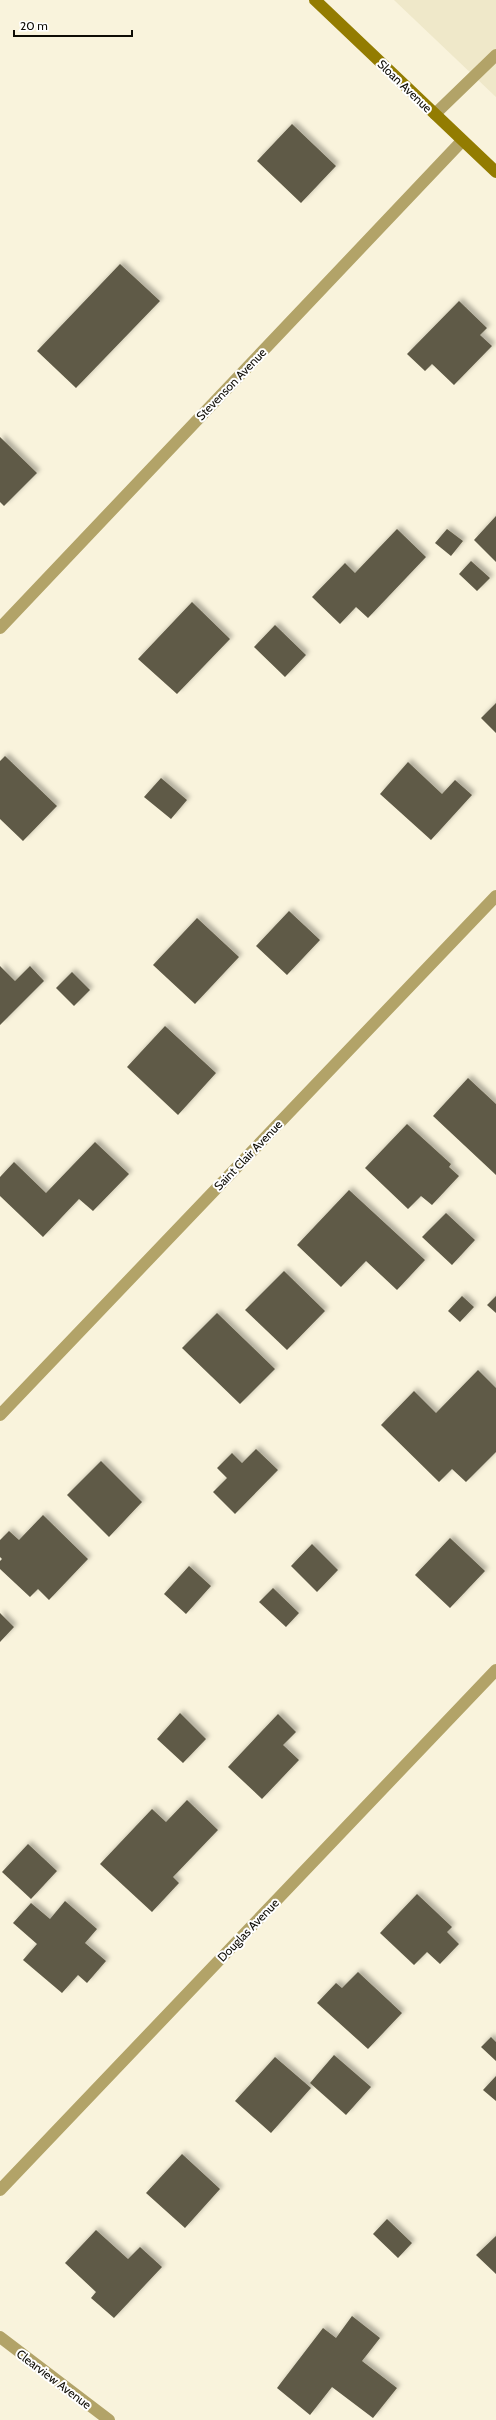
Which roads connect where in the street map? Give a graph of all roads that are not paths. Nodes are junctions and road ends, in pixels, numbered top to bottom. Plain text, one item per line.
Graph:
1 (315, 0) edge
2 (496, 55) edge
3 (435, 114) junction
4 (462, 141) junction
5 (496, 172) edge
6 (0, 628) edge
7 (496, 896) edge
8 (0, 1415) edge
9 (496, 1670) edge
10 (0, 2190) edge
11 (0, 2337) edge
12 (109, 2420) edge

1 - 3 main road, Sloan Avenue
2 - 3 street
3 - 4 main road, Sloan Avenue
4 - 5 main road, Sloan Avenue
4 - 6 street, Stevenson Avenue
7 - 8 street, Saint Clair Avenue
9 - 10 street, Douglas Avenue
11 - 12 street, Clearview Avenue

